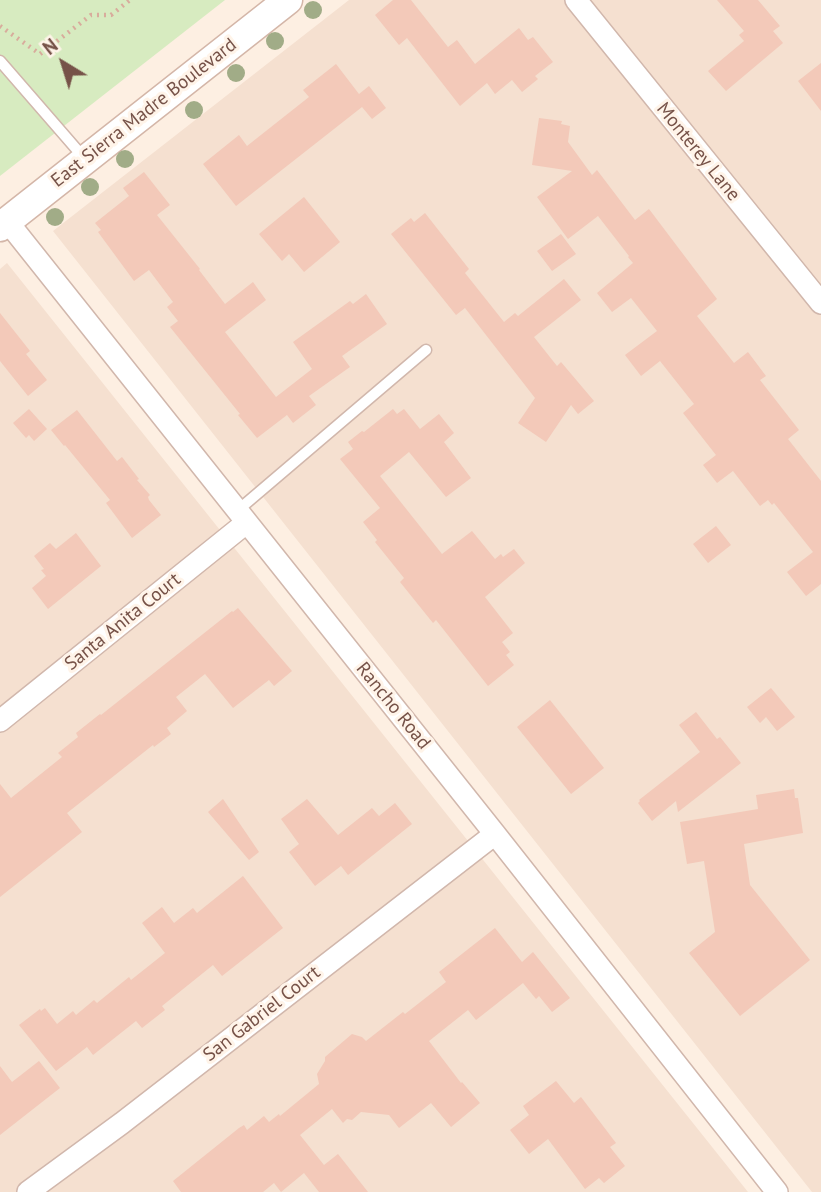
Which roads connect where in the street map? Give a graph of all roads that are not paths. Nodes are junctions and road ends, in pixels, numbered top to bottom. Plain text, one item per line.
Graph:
1 (288, 0) edge
2 (576, 0) edge
3 (0, 61) edge
4 (85, 159) junction
5 (2, 220) edge
6 (821, 303) edge
7 (426, 350) dead end
8 (242, 517) junction
9 (0, 721) edge
10 (495, 834) junction
11 (28, 1192) edge
12 (777, 1192) edge

1 - 4 street, East Sierra Madre Boulevard
2 - 6 street, Monterey Lane
3 - 4 lane
4 - 5 street, East Sierra Madre Boulevard
5 - 8 street, Rancho Road
7 - 8 lane
8 - 9 street, Santa Anita Court
8 - 10 street, Rancho Road
10 - 11 street, San Gabriel Court
10 - 12 street, Rancho Road

